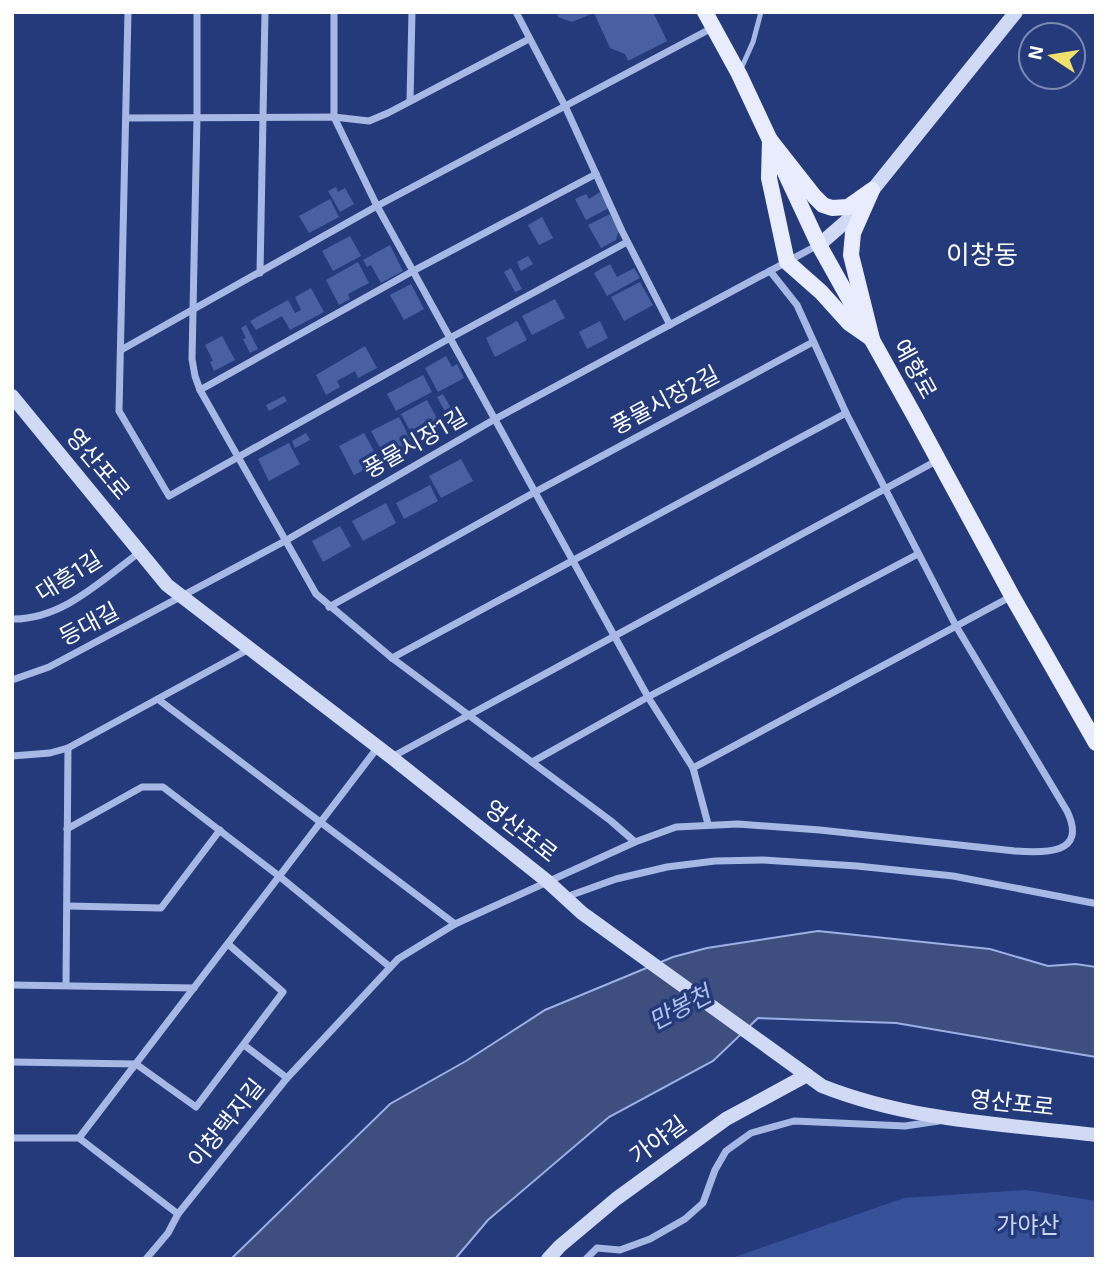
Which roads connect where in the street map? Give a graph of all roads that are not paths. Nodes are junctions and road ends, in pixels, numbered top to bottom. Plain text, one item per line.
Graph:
1 (128, 12) edge
2 (197, 12) edge
3 (265, 12) edge
4 (334, 12) edge
5 (412, 12) edge
6 (516, 12) edge
7 (705, 12) edge
8 (761, 12) edge
9 (1016, 12) edge
10 (713, 27) junction
11 (529, 39) junction
12 (738, 74) junction
13 (410, 102) junction
14 (565, 106) junction
15 (197, 117) junction
16 (334, 117) junction
17 (127, 118) junction
18 (265, 118) junction
19 (770, 140) junction
20 (596, 174) junction
21 (872, 190) junction
22 (377, 206) junction
23 (627, 242) junction
24 (819, 245) junction
25 (787, 262) junction
26 (413, 271) junction
27 (770, 271) junction
28 (260, 273) junction
29 (194, 311) junction
30 (670, 325) junction
31 (450, 338) junction
32 (872, 339) junction
33 (813, 342) junction
34 (121, 350) junction
35 (200, 390) junction
36 (15, 402) edge
37 (846, 412) junction
38 (495, 419) junction
39 (237, 458) junction
40 (939, 460) junction
41 (886, 488) junction
42 (535, 492) junction
43 (285, 541) junction
44 (141, 552) junction
45 (918, 554) junction
46 (573, 560) junction
47 (1012, 596) junction
48 (181, 597) junction
49 (329, 607) junction
50 (12, 619) edge
51 (956, 626) junction
52 (615, 636) junction
53 (249, 649) junction
54 (393, 658) junction
55 (12, 680) edge
56 (648, 697) junction
57 (159, 700) junction
58 (469, 715) junction
59 (1096, 744) edge
60 (378, 747) junction
61 (68, 748) junction
62 (12, 756) edge
63 (391, 757) junction
64 (532, 762) junction
65 (694, 768) junction
66 (320, 822) junction
67 (708, 824) junction
68 (67, 829) junction
69 (220, 830) junction
70 (635, 842) junction
71 (279, 876) junction
72 (547, 881) junction
73 (565, 897) junction
74 (1093, 903) dead end
75 (66, 906) junction
76 (455, 924) junction
77 (228, 943) junction
78 (390, 967) junction
79 (12, 985) edge
80 (66, 985) junction
81 (194, 988) junction
82 (244, 1045) junction
83 (12, 1062) edge
84 (136, 1064) junction
85 (807, 1075) junction
86 (287, 1078) junction
87 (950, 1119) junction
88 (1096, 1135) edge
89 (12, 1138) edge
90 (79, 1138) junction
91 (178, 1214) junction
92 (146, 1259) edge
93 (548, 1259) edge
94 (586, 1259) edge

1 - 17 street
2 - 15 street
3 - 18 street
4 - 16 street
5 - 13 street
6 - 11 street
7 - 10 main road, 예향로
8 - 12 lane
9 - 21 street
10 - 12 main road, 예향로
10 - 14 street
11 - 13 street
11 - 14 street
12 - 19 main road, 예향로
13 - 16 street
14 - 20 street
14 - 22 street
15 - 17 street
15 - 18 street
15 - 29 street
16 - 18 street
16 - 22 street
17 - 34 street
18 - 28 street
19 - 21 main road
19 - 24 main road, 예향로
19 - 25 main road
20 - 23 street
20 - 26 street
21 - 24 street
21 - 32 main road
22 - 26 street
22 - 28 street
23 - 30 street
23 - 31 street
24 - 25 street, 풍물시장1길
24 - 32 main road, 예향로
25 - 27 street, 풍물시장1길
25 - 32 main road
26 - 31 street
26 - 35 street
27 - 30 street, 풍물시장1길
27 - 33 street
28 - 29 street
29 - 34 street
29 - 35 street
30 - 38 street, 풍물시장1길
31 - 38 street
31 - 39 street
32 - 40 main road, 예향로
33 - 37 street
33 - 42 street, 풍물시장2길
34 - 39 street
35 - 39 street
36 - 44 street, 영산포로
37 - 41 street
37 - 46 street
38 - 42 street
38 - 43 street, 풍물시장1길
39 - 43 street
40 - 41 street
40 - 47 main road, 예향로
41 - 45 street
41 - 52 street
42 - 46 street
42 - 49 street, 풍물시장2길
43 - 48 street, 풍물시장1길
43 - 49 street
44 - 48 street, 영산포로
44 - 50 street, 대흥1길
45 - 51 street
45 - 56 street
46 - 52 street
46 - 54 street
47 - 51 street
47 - 59 main road, 예향로
48 - 53 street, 영산포로
48 - 55 street, 등대길
49 - 54 street
51 - 65 street
51 - 67 street
52 - 56 street
52 - 58 street
53 - 57 street
53 - 60 street, 영산포로
54 - 58 street
56 - 64 street
56 - 65 street
57 - 61 street
57 - 66 street
58 - 63 street
58 - 64 street
60 - 63 street, 영산포로
60 - 66 street
61 - 62 street
61 - 68 street
63 - 72 street, 영산포로
64 - 70 street
65 - 67 street
66 - 71 street
66 - 76 street
67 - 70 street
68 - 69 street
68 - 75 street
69 - 71 street
69 - 75 street
70 - 72 street
71 - 77 street
71 - 78 street
72 - 73 street, 영산포로
72 - 76 street, 이창택지길
73 - 74 street
73 - 85 street, 영산포로
75 - 80 street
76 - 78 street, 이창택지길
77 - 81 street
77 - 82 street, 이창택지길
78 - 86 street, 이창택지길
79 - 80 street
80 - 81 street
81 - 84 street
82 - 84 street, 이창택지길
82 - 86 street
83 - 84 street
84 - 90 street
85 - 87 street, 영산포로
85 - 93 street, 가야길
86 - 91 street, 이창택지길
87 - 88 street, 영산포로
87 - 94 street
89 - 90 street
90 - 91 street
91 - 92 street, 이창택지길

